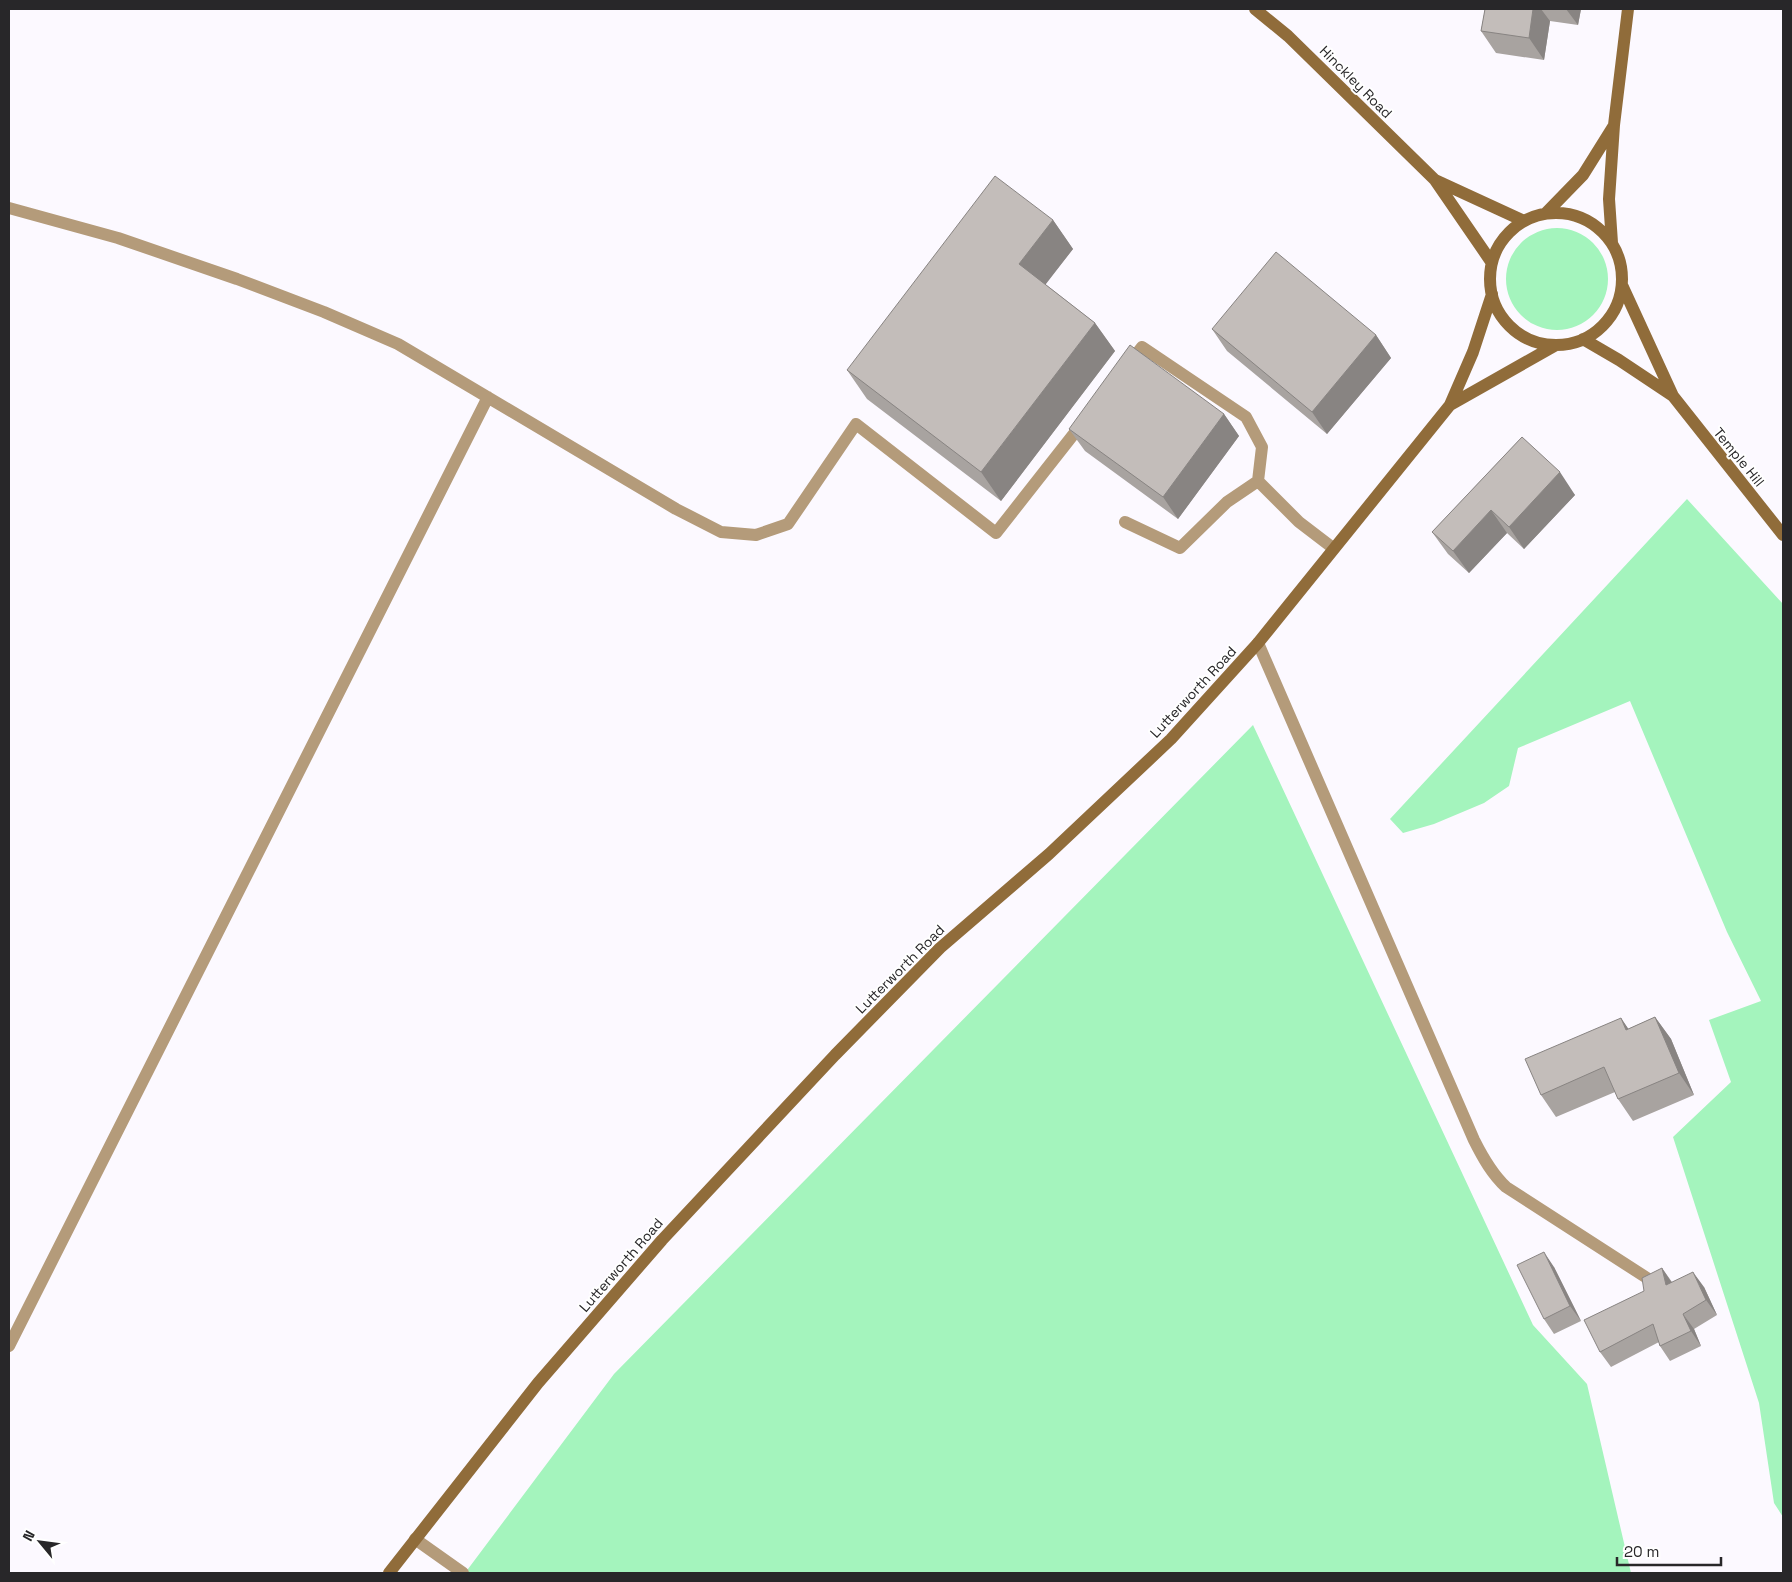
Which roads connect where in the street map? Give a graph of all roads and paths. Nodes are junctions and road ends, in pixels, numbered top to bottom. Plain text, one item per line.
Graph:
1 (1255, 9) edge
2 (1628, 9) edge
3 (1614, 125) junction
4 (1435, 180) junction
5 (9, 208) edge
6 (1546, 213) junction
7 (1524, 220) junction
8 (1612, 243) junction
9 (1492, 263) junction
10 (1622, 285) junction
11 (1492, 294) junction
12 (1583, 339) junction
13 (1556, 345) junction
14 (1123, 370) edge
15 (1673, 396) junction
16 (488, 398) junction
17 (1450, 405) junction
18 (1093, 409) edge
19 (1258, 481) junction
20 (1125, 522) dead end
21 (1783, 535) edge
22 (1333, 548) junction
23 (1258, 643) junction
24 (1647, 1278) edge
25 (9, 1346) edge
26 (415, 1539) junction
27 (389, 1573) edge
28 (463, 1573) edge

1 - 4 main road, Hinckley Road
2 - 3 main road
3 - 6 main road
3 - 8 main road
4 - 7 main road, Hinckley Road
4 - 9 main road, Hinckley Road
5 - 16 lane
6 - 7 main road
6 - 8 main road
7 - 9 main road
8 - 10 main road
9 - 11 main road
10 - 12 main road
10 - 15 main road, Temple Hill
11 - 13 main road
11 - 17 main road, Lutterworth Road
12 - 13 main road
12 - 15 main road, Temple Hill
13 - 17 main road, Lutterworth Road
14 - 19 lane
15 - 21 main road, Temple Hill
16 - 18 lane
16 - 25 lane
17 - 22 main road, Lutterworth Road
19 - 20 lane
19 - 22 lane
22 - 23 main road, Lutterworth Road
23 - 24 lane
23 - 26 main road, Lutterworth Road
26 - 27 main road, Lutterworth Road
26 - 28 lane

